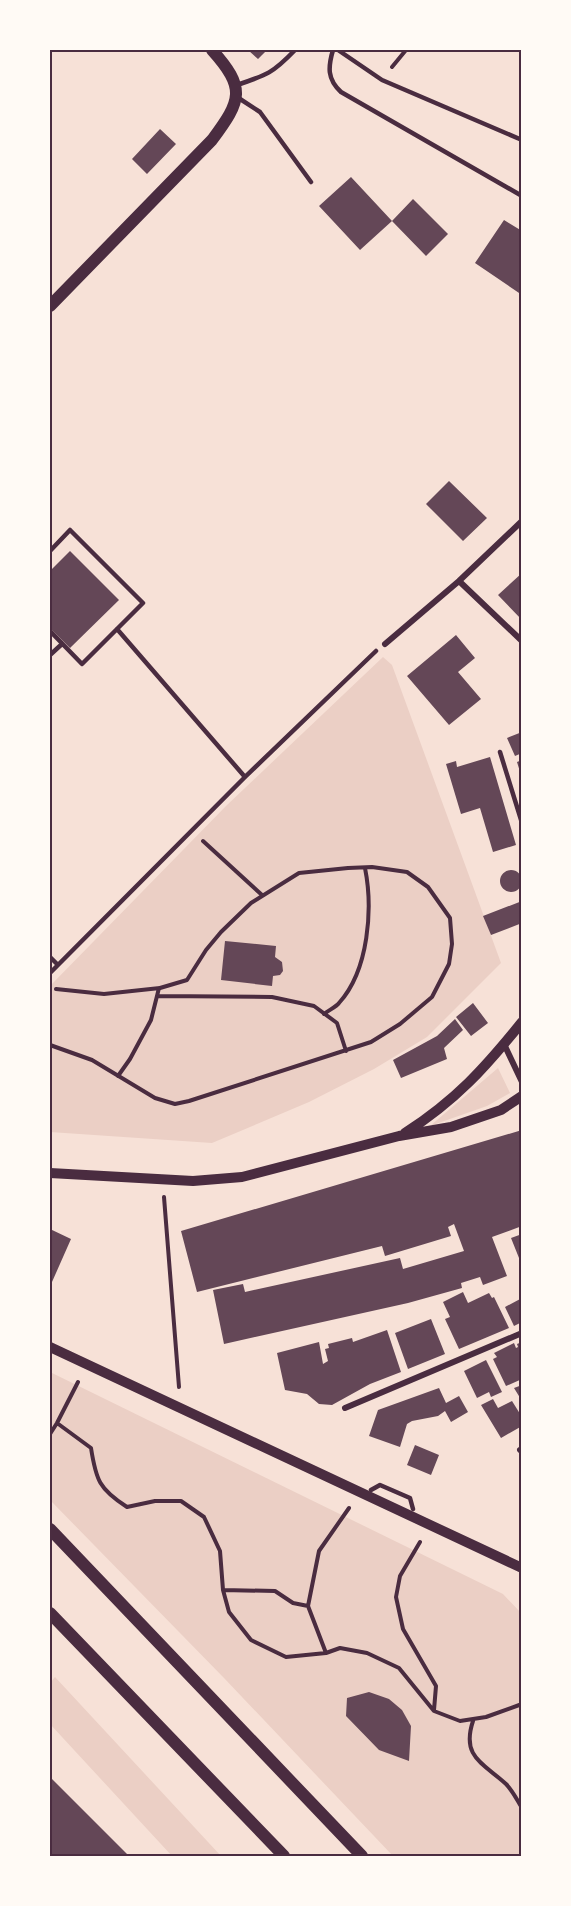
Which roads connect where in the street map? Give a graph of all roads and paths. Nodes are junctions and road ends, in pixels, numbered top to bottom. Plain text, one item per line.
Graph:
1 (212, 50) edge
2 (295, 50) edge
3 (333, 50) edge
4 (338, 50) edge
5 (236, 92) junction
6 (522, 140) edge
7 (311, 182) dead end
8 (522, 196) edge
9 (50, 306) edge
10 (522, 521) edge
11 (50, 550) edge
12 (459, 581) junction
13 (117, 629) junction
14 (50, 632) edge
15 (522, 641) edge
16 (62, 644) junction
17 (385, 645) dead end
18 (376, 651) dead end
19 (50, 655) edge
20 (500, 752) dead end
21 (245, 777) junction
22 (522, 823) edge
23 (192, 830) junction
24 (365, 868) junction
25 (262, 895) junction
26 (50, 957) edge
27 (58, 964) junction
28 (50, 973) edge
29 (50, 988) edge
30 (159, 988) junction
31 (157, 996) junction
32 (324, 1014) junction
33 (522, 1022) edge
34 (504, 1044) junction
35 (50, 1045) edge
36 (346, 1051) junction
37 (118, 1076) junction
38 (522, 1082) edge
39 (522, 1096) edge
40 (399, 1136) junction
41 (50, 1173) edge
42 (162, 1180) junction
43 (522, 1333) edge
44 (50, 1347) edge
45 (76, 1385) dead end
46 (181, 1408) junction
47 (345, 1408) dead end
48 (57, 1423) junction
49 (50, 1434) edge
50 (364, 1493) junction
51 (413, 1509) joint
52 (417, 1521) junction
53 (428, 1526) junction
54 (50, 1529) edge
55 (522, 1568) edge
56 (223, 1590) junction
57 (308, 1606) junction
58 (50, 1613) edge
59 (326, 1653) junction
60 (522, 1704) edge
61 (434, 1711) junction
62 (473, 1721) junction
63 (522, 1808) edge
64 (284, 1857) edge
65 (362, 1857) edge

1 - 5 main road
2 - 5 lane
3 - 8 lane
4 - 6 lane
5 - 7 lane
5 - 9 main road
10 - 12 street
11 - 13 lane
12 - 15 street
12 - 17 street
13 - 16 lane
13 - 21 lane
14 - 16 lane
16 - 19 lane
18 - 21 lane
20 - 22 lane
21 - 23 lane
23 - 25 path
23 - 27 lane
24 - 25 path
24 - 32 path
24 - 36 path
25 - 30 path
26 - 27 lane
27 - 28 lane
29 - 30 path
30 - 31 path
31 - 32 path
31 - 37 path
32 - 36 path
33 - 34 street
34 - 38 street
34 - 40 street
35 - 37 path
36 - 37 path
39 - 40 street
40 - 42 street
41 - 42 street
42 - 46 path
43 - 47 street
44 - 46 street
45 - 48 path
46 - 50 street
48 - 49 path
48 - 56 path
50 - 51 lane
50 - 52 street
50 - 57 path
51 - 52 street
52 - 53 street
53 - 55 street
53 - 61 path
54 - 65 main road
56 - 57 path
56 - 59 path
57 - 59 path
58 - 64 main road
59 - 61 path
60 - 62 path
61 - 62 path
62 - 63 path

